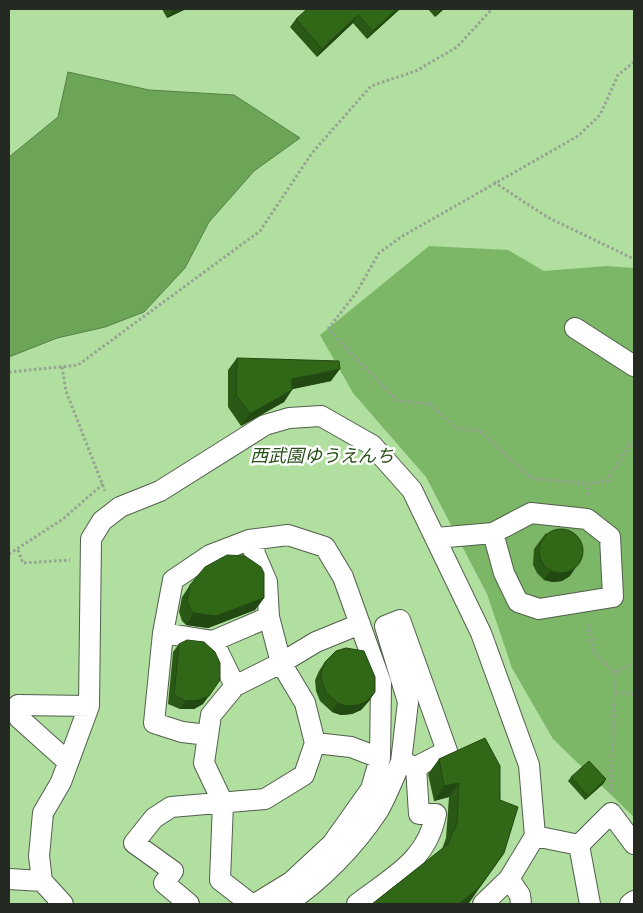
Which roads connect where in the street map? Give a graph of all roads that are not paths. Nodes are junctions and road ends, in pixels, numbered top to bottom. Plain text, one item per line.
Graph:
1 (575, 328) dead end
2 (634, 366) edge
3 (493, 533) junction
4 (436, 538) junction
5 (249, 540) junction
6 (269, 617) junction
7 (360, 624) junction
8 (163, 633) junction
9 (213, 642) junction
10 (281, 663) junction
11 (235, 686) junction
12 (89, 706) junction
13 (208, 735) junction
14 (315, 743) junction
15 (380, 753) junction
16 (406, 760) junction
17 (68, 762) junction
18 (223, 803) junction
19 (535, 836) junction
20 (634, 844) edge
21 (579, 845) junction
22 (9, 879) edge
23 (509, 879) junction
24 (42, 881) junction
25 (634, 901) edge
26 (63, 904) edge
27 (190, 904) edge
28 (251, 904) edge
29 (255, 904) edge
30 (286, 904) edge
31 (357, 904) edge
32 (483, 904) edge
33 (521, 904) edge
34 (590, 904) edge
35 (630, 904) edge

1 - 2 street
3 - 3 street
3 - 4 street
4 - 12 street
4 - 19 street
5 - 6 street
5 - 7 street
5 - 8 street
6 - 9 street
6 - 10 street
7 - 10 street
7 - 15 street
8 - 9 street
8 - 13 street
9 - 11 street
10 - 11 street
10 - 14 street
11 - 13 street
12 - 17 street
12 - 17 street
13 - 18 street
14 - 15 street
14 - 18 street
15 - 16 street
15 - 29 street
16 - 16 street
16 - 30 street
16 - 31 street
17 - 24 street
18 - 27 street
18 - 28 street
19 - 21 street
19 - 23 street
20 - 21 street
21 - 34 street
22 - 24 street
23 - 32 street
23 - 33 street
24 - 26 street
25 - 35 street

